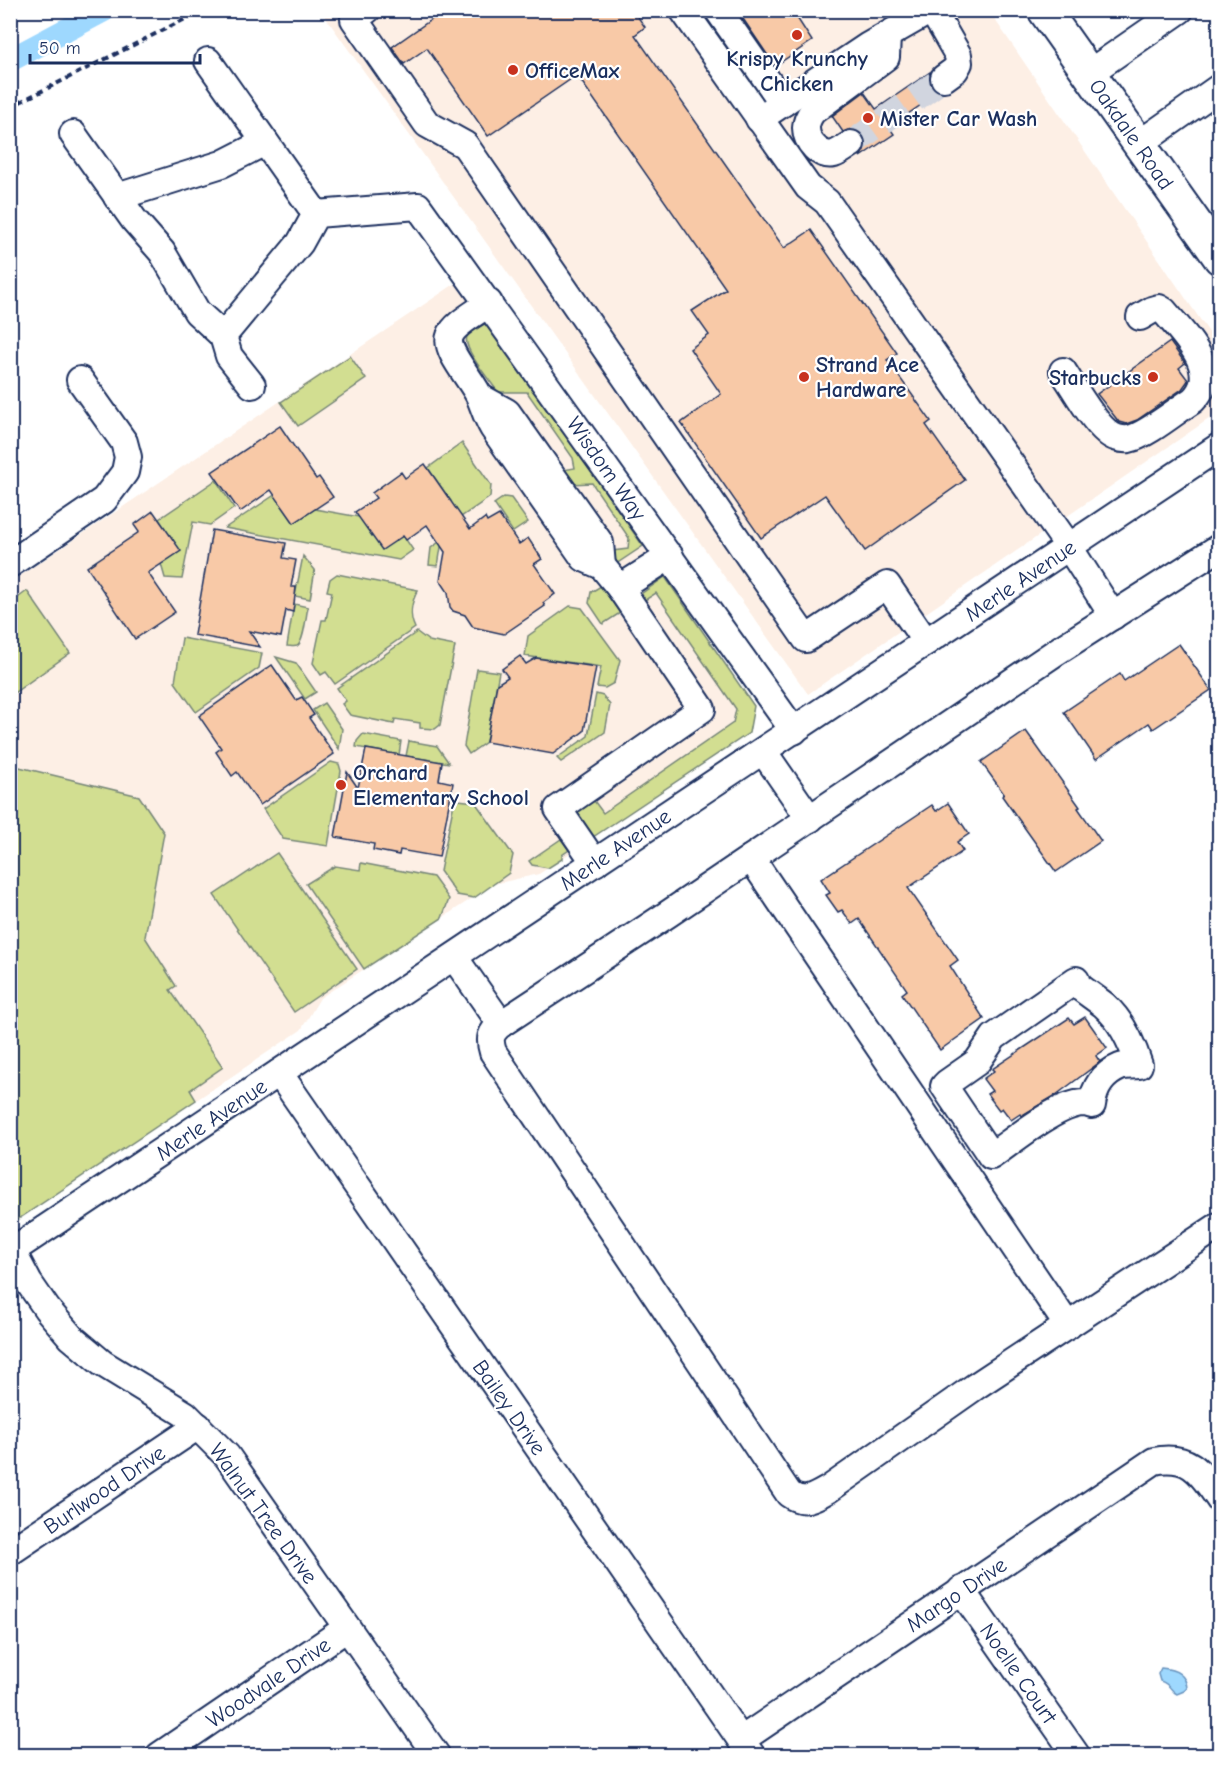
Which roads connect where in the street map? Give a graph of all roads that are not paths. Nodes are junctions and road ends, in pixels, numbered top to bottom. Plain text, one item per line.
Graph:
1 (367, 10) edge
2 (684, 10) edge
3 (718, 10) edge
4 (932, 10) edge
5 (1044, 10) edge
6 (1180, 10) edge
7 (887, 36) junction
8 (208, 61) dead end
9 (1089, 73) junction
10 (944, 78) tunnel mouth
11 (1220, 87) edge
12 (783, 103) junction
13 (759, 118) junction
14 (73, 134) dead end
15 (265, 142) junction
16 (851, 144) tunnel mouth
17 (1139, 144) junction
18 (117, 196) junction
19 (316, 214) junction
20 (1220, 258) edge
21 (489, 303) junction
22 (1140, 317) dead end
23 (223, 336) junction
24 (1063, 371) dead end
25 (80, 380) dead end
26 (252, 385) dead end
27 (1220, 446) edge
28 (1069, 547) junction
29 (1220, 547) edge
30 (669, 556) junction
31 (10, 564) edge
32 (620, 588) junction
33 (1113, 616) junction
34 (926, 642) junction
35 (794, 731) junction
36 (763, 751) junction
37 (810, 819) junction
38 (751, 858) junction
39 (595, 863) junction
40 (454, 957) junction
41 (501, 1024) junction
42 (279, 1073) junction
43 (947, 1083) joint
44 (1220, 1225) edge
45 (11, 1250) edge
46 (1068, 1326) junction
47 (198, 1426) junction
48 (1220, 1500) edge
49 (10, 1552) edge
50 (961, 1590) junction
51 (347, 1628) junction
52 (747, 1748) edge
53 (159, 1755) edge
54 (437, 1755) edge
55 (1077, 1755) edge

1 - 34 street
2 - 13 street
3 - 12 street
4 - 7 street
4 - 10 street
5 - 9 main road, Oakdale Road
6 - 9 street
7 - 12 street
7 - 16 street
8 - 15 street
9 - 17 main road, Oakdale Road
11 - 17 street
12 - 13 street
13 - 28 street
14 - 18 street
15 - 18 street
15 - 19 street
17 - 20 main road, Oakdale Road
18 - 23 street
19 - 21 street, Wisdom Way
19 - 23 street
21 - 30 street, Wisdom Way
21 - 32 street
22 - 24 street
23 - 26 street
25 - 31 street
27 - 28 street, Merle Avenue
28 - 33 street
28 - 34 street, Merle Avenue
29 - 33 street
30 - 32 street
30 - 35 street, Wisdom Way
32 - 39 street
33 - 37 street
34 - 35 street, Merle Avenue
35 - 36 street, Merle Avenue
36 - 37 street
36 - 39 street, Merle Avenue
37 - 38 street
38 - 41 street
38 - 46 street
39 - 40 street, Merle Avenue
40 - 41 street
40 - 42 street, Merle Avenue
41 - 46 street
42 - 45 street, Merle Avenue
42 - 52 street, Bailey Drive
43 - 43 street
44 - 46 street
45 - 47 street, Walnut Tree Drive
47 - 49 street, Burlwood Drive
47 - 51 street, Walnut Tree Drive
48 - 50 street, Margo Drive
50 - 52 street, Margo Drive
50 - 55 street, Noelle Court
51 - 53 street, Woodvale Drive
51 - 54 street, Walnut Tree Drive

